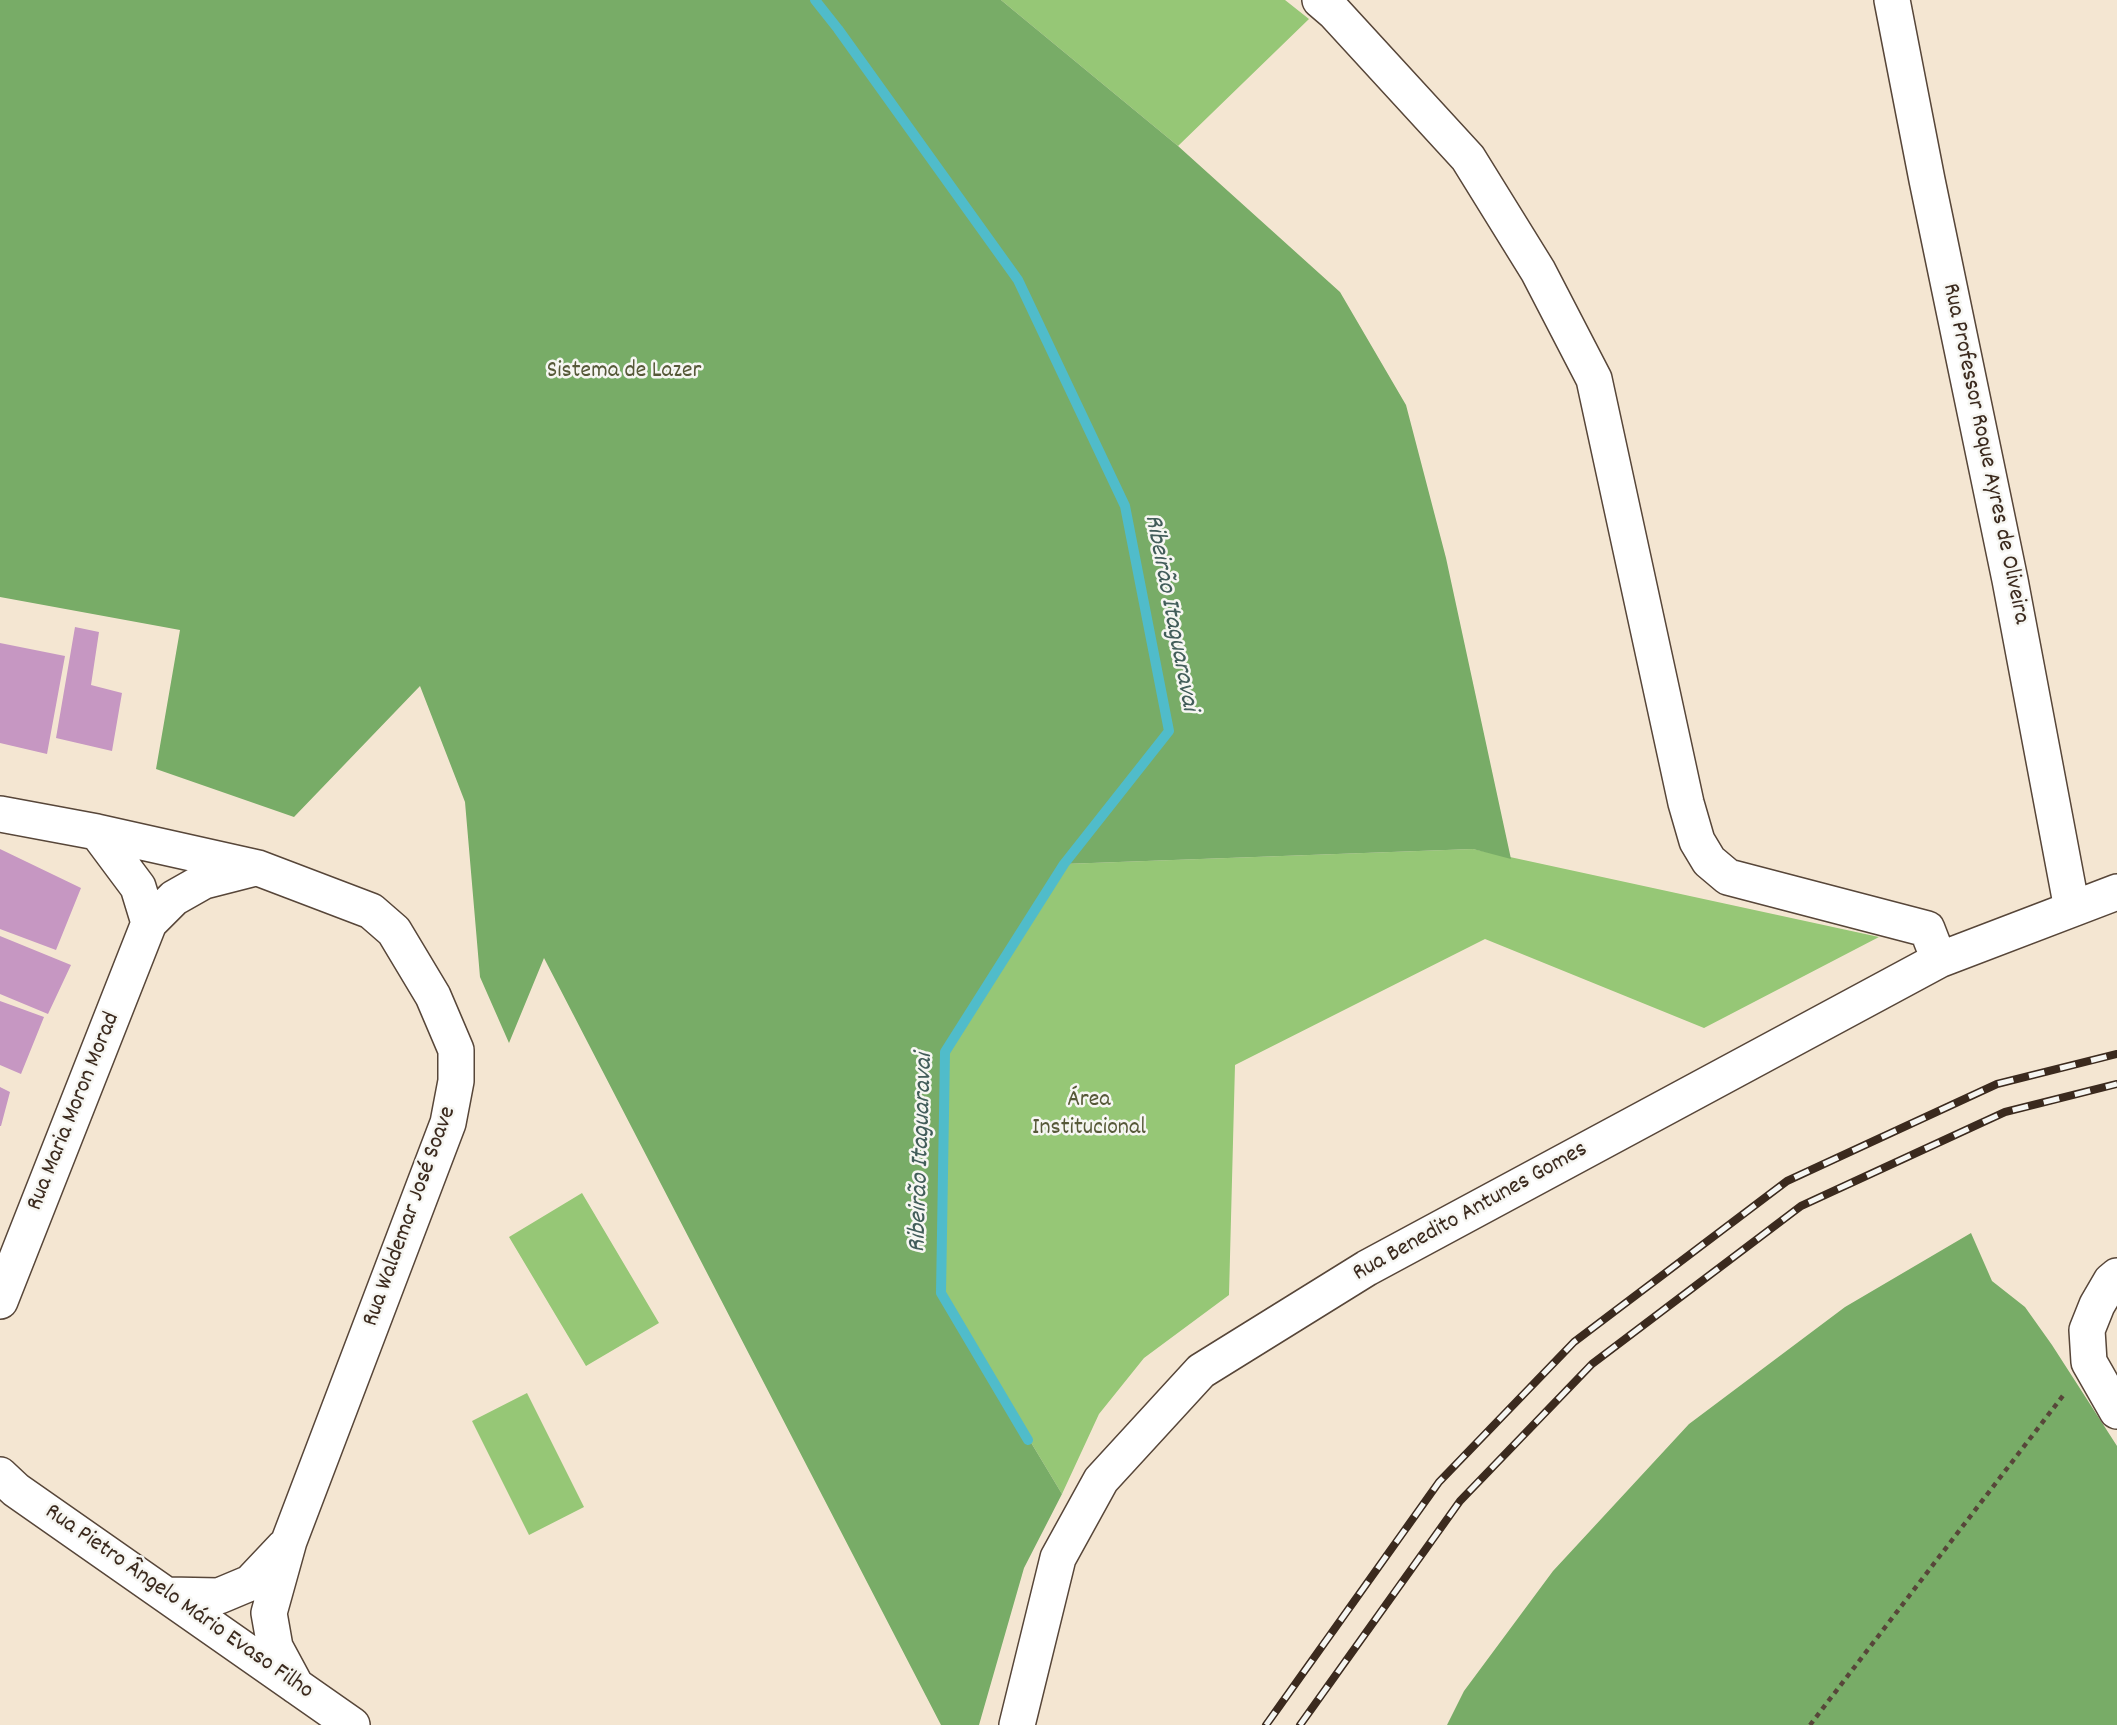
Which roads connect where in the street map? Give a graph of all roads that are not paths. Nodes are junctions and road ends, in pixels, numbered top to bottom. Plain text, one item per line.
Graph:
1 (1882, 3) edge
2 (1329, 4) edge
3 (0, 814) edge
4 (97, 832) junction
5 (258, 868) junction
6 (2117, 892) edge
7 (2072, 909) junction
8 (149, 923) junction
9 (1939, 960) junction
10 (2117, 1276) edge
11 (0, 1301) edge
12 (2117, 1411) edge
13 (5, 1485) edge
14 (289, 1541) junction
15 (168, 1595) junction
16 (296, 1686) junction
17 (352, 1725) edge
18 (1017, 1725) edge

1 - 7 street, Rua Professor Roque Ayres de Oliveira
2 - 9 street
3 - 4 street, Rua Waldemar José Soave
4 - 5 street, Rua Waldemar José Soave
4 - 8 street
5 - 8 street, Rua Maria Moron Morad
5 - 14 street, Rua Waldemar José Soave
6 - 7 street, Rua Benedito Antunes Gomes
7 - 9 street, Rua Benedito Antunes Gomes
8 - 11 street, Rua Maria Moron Morad
9 - 18 street, Rua Benedito Antunes Gomes
10 - 12 street
13 - 15 street, Rua Pietro Ângelo Mário Evaso Filho
14 - 15 street, Rua Waldemar José Soave
14 - 16 street, Rua Waldemar José Soave
15 - 16 street, Rua Pietro Ângelo Mário Evaso Filho
16 - 17 street, Rua Pietro Ângelo Mário Evaso Filho

